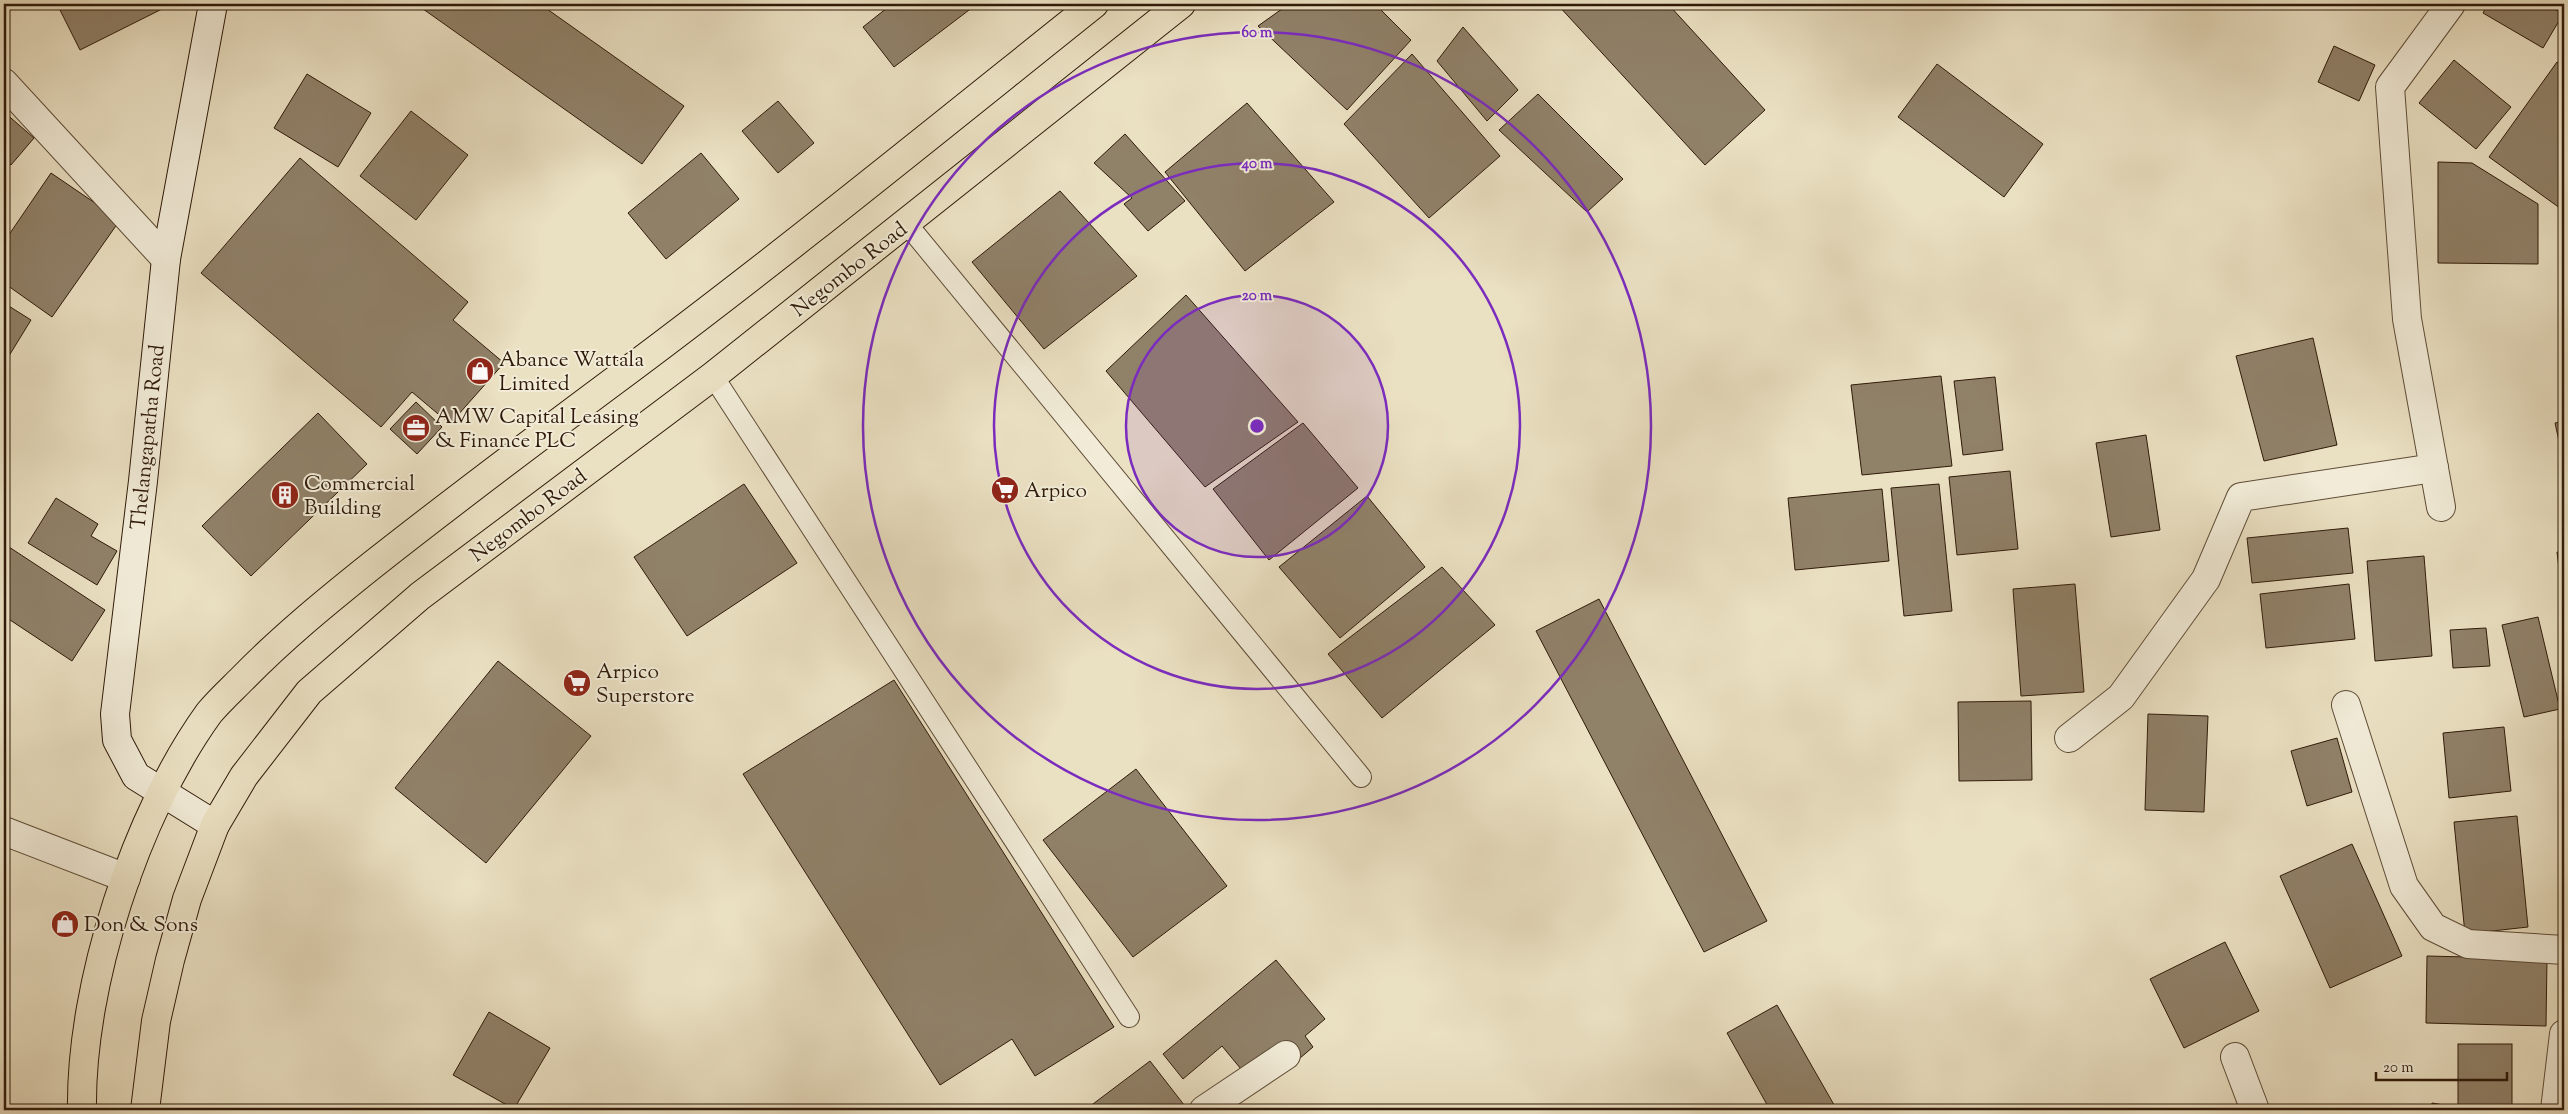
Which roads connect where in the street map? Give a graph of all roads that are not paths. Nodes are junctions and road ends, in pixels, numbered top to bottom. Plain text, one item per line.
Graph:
1 (213, 4) edge
2 (1094, 4) edge
3 (1181, 4) edge
4 (2451, 4) edge
5 (4, 84) edge
6 (907, 224) junction
7 (166, 259) junction
8 (713, 376) junction
9 (2434, 468) junction
10 (2441, 507) dead end
11 (2346, 705) dead end
12 (2069, 738) dead end
13 (1361, 777) dead end
14 (161, 793) junction
15 (215, 825) junction
16 (4, 831) edge
17 (126, 878) junction
18 (2564, 950) edge
19 (1129, 1017) dead end
20 (2564, 1034) edge
21 (1286, 1055) dead end
22 (2235, 1057) dead end
23 (82, 1110) edge
24 (146, 1110) edge
25 (1204, 1110) edge
26 (2255, 1110) edge
27 (2555, 1110) edge

1 - 7 street, Thelangapatha Road
2 - 14 highway
3 - 6 highway, Negombo Road
4 - 9 street
5 - 7 street
6 - 8 highway, Negombo Road
6 - 13 lane
7 - 14 street, Thelangapatha Road
8 - 15 highway, Negombo Road
8 - 19 lane
9 - 10 street
9 - 12 street
11 - 18 street
14 - 15 street, Thelangapatha Road
14 - 17 highway
15 - 24 highway, Negombo Road
16 - 17 street
17 - 23 highway
20 - 27 street
21 - 25 street
22 - 26 street

